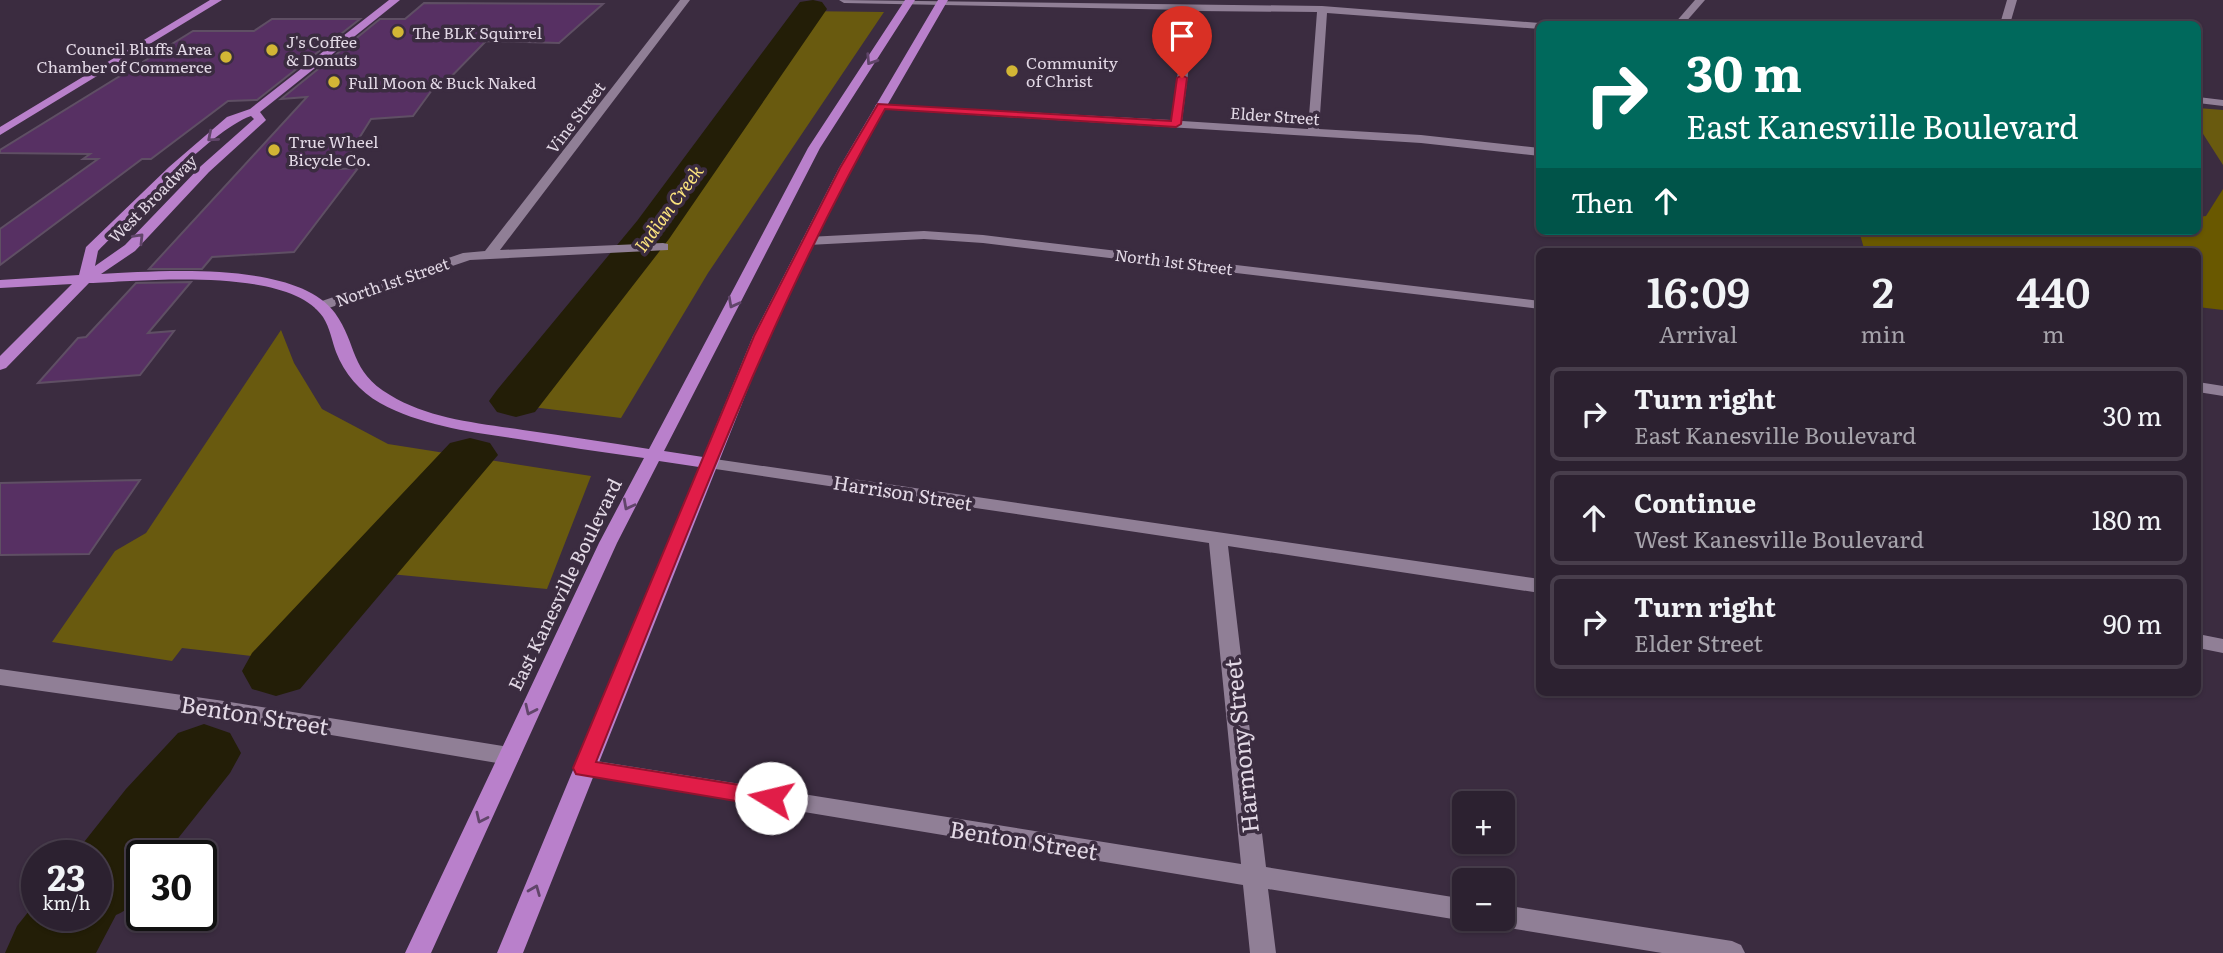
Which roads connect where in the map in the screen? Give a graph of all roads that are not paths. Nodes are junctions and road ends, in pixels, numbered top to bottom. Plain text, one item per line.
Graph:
1 (217, 0) edge
2 (395, 0) edge
3 (685, 0) edge
4 (844, 0) edge
5 (1370, 0) edge
6 (1700, 0) edge
7 (2012, 0) edge
8 (909, 1) edge
9 (942, 2) edge
10 (1192, 8) junction
11 (1322, 9) junction
12 (1374, 10) junction
13 (1682, 21) edge
14 (2006, 21) edge
15 (1536, 26) edge
16 (2201, 100) edge
17 (2223, 103) edge
18 (881, 106) junction
19 (254, 111) junction
20 (1176, 124) junction
21 (0, 132) edge
22 (1313, 133) junction
23 (1536, 152) edge
24 (808, 241) junction
25 (663, 247) dead end
26 (490, 254) junction
27 (85, 279) junction
28 (0, 284) edge
29 (1536, 304) edge
30 (321, 306) junction
31 (0, 365) edge
32 (2201, 387) edge
33 (2223, 391) edge
34 (653, 456) junction
35 (708, 463) junction
36 (1218, 540) junction
37 (1536, 585) edge
38 (2201, 642) edge
39 (2223, 646) edge
40 (0, 677) edge
41 (509, 756) junction
42 (584, 768) junction
43 (1255, 876) junction
44 (1452, 908) edge
45 (1515, 918) edge
46 (418, 953) edge
47 (510, 953) edge
48 (1263, 953) edge
49 (1732, 953) edge

1 - 21 main road
2 - 19 main road, West Broadway
3 - 26 street, Vine Street
4 - 8 street
5 - 12 street
6 - 13 street
7 - 14 street
8 - 9 street
8 -> 34 main road, East Kanesville Boulevard
9 - 10 street
9 - 18 main road
10 - 11 street
10 - 20 street
11 - 12 street
11 - 22 street
12 - 15 street
16 - 17 street
18 - 20 street, Elder Street
18 - 24 main road
19 -> 27 main road, West Broadway
27 -> 19 main road, West Broadway
20 - 22 street, Elder Street
22 - 23 street, Elder Street
24 - 29 street, North 1st Street
24 - 35 main road
25 - 26 street, North 1st Street
26 - 30 street, North 1st Street
27 - 28 main road, North 1st Street
27 - 30 main road, North 1st Street
27 - 31 main road
30 - 34 main road, Harrison Street
32 - 33 street
34 - 35 main road, Harrison Street
34 -> 41 main road, East Kanesville Boulevard
35 - 36 street, Harrison Street
35 - 42 main road
36 - 37 street, Harrison Street
36 - 43 street, Harmony Street
38 - 39 street
40 - 41 street, Benton Street
41 -> 46 main road, East Kanesville Boulevard
42 - 43 street, Benton Street
47 -> 42 main road
43 - 44 street, Benton Street
43 - 48 street, Harmony Street
45 - 49 street

